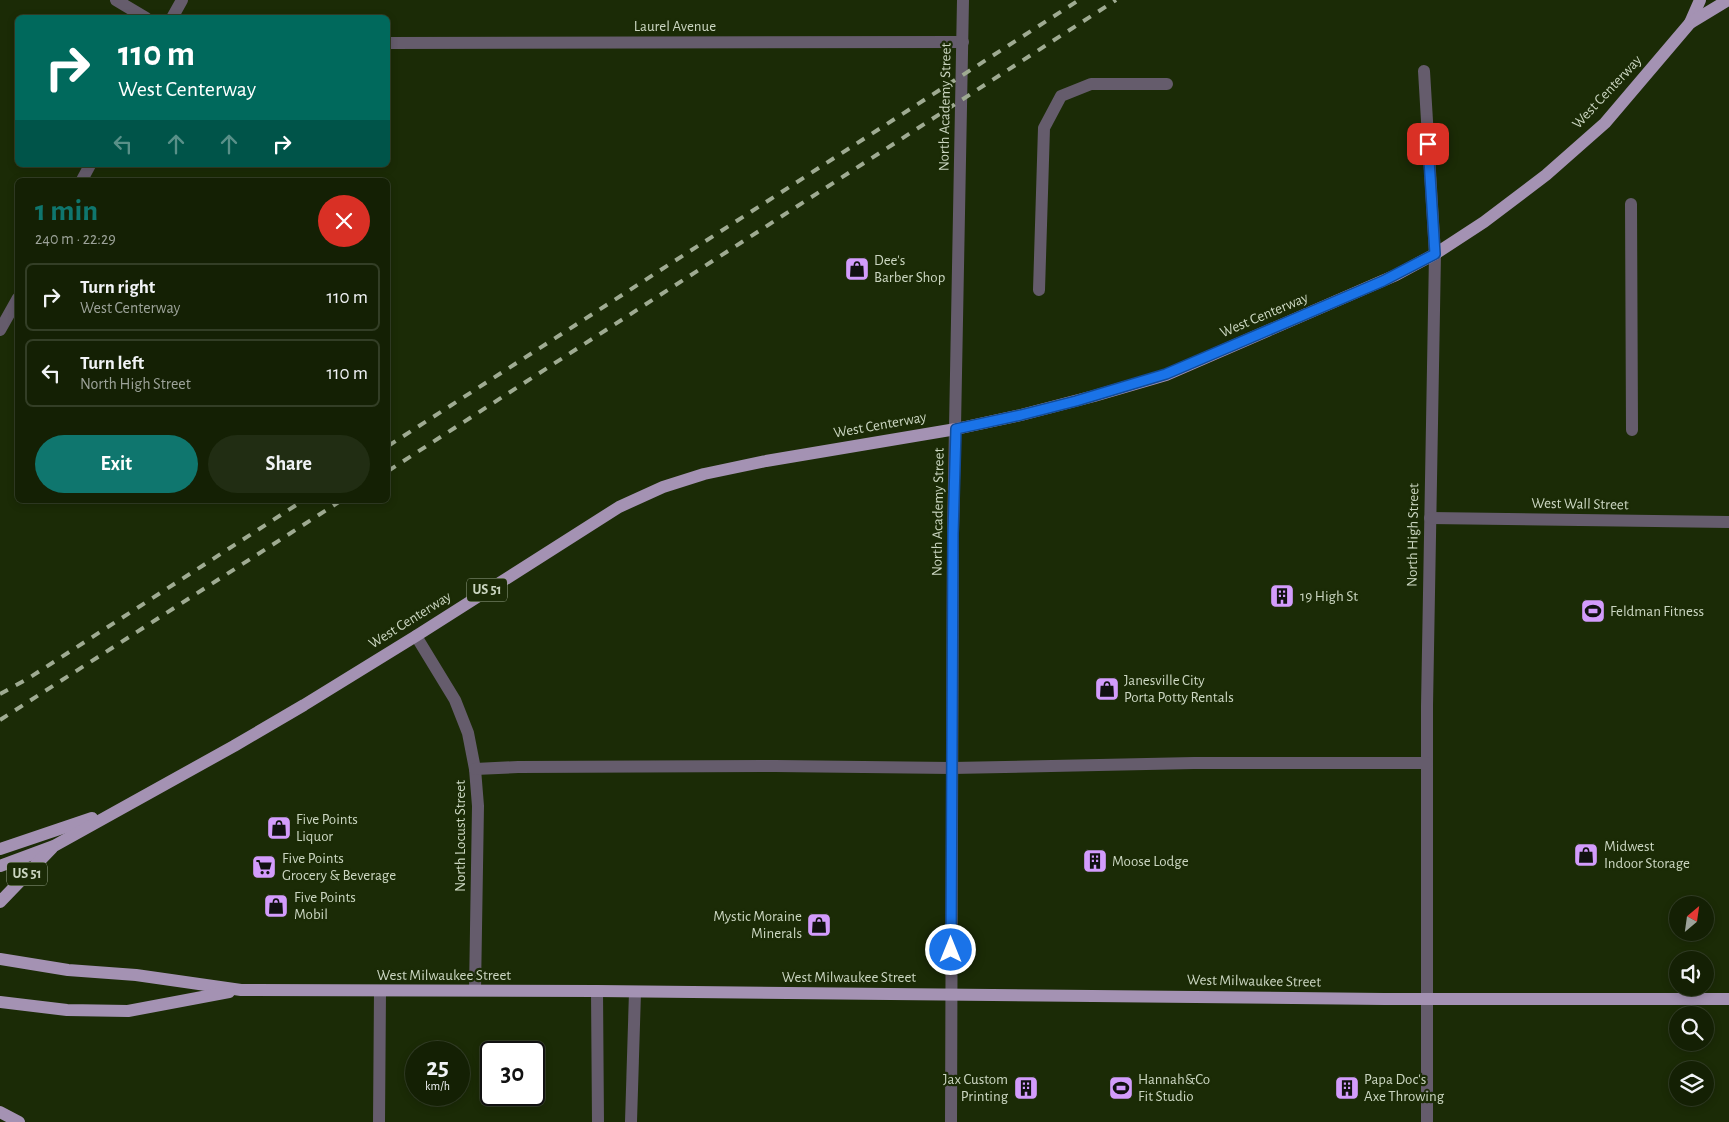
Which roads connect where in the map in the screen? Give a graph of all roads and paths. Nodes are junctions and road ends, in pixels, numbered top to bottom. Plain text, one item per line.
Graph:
1 (116, 0) edge
2 (182, 0) edge
3 (963, 0) edge
4 (1700, 0) edge
5 (1728, 0) edge
6 (141, 15) edge
7 (174, 15) edge
8 (1690, 23) junction
9 (963, 42) junction
10 (390, 43) edge
11 (1424, 71) dead end
12 (1167, 84) dead end
13 (1631, 204) dead end
14 (1435, 254) junction
15 (1039, 290) dead end
16 (15, 303) edge
17 (0, 330) edge
18 (956, 429) junction
19 (1632, 430) dead end
20 (1430, 518) junction
21 (1729, 522) edge
22 (416, 636) junction
23 (1427, 762) junction
24 (952, 768) junction
25 (475, 769) junction
26 (123, 808) junction
27 (54, 846) junction
28 (0, 849) edge
29 (0, 866) edge
30 (0, 902) edge
31 (0, 960) edge
32 (241, 990) junction
33 (475, 990) junction
34 (380, 991) junction
35 (596, 991) junction
36 (635, 992) junction
37 (951, 994) junction
38 (1729, 999) edge
39 (1428, 1000) junction
40 (0, 1002) edge
41 (0, 1112) edge
42 (19, 1122) edge
43 (379, 1122) edge
44 (598, 1122) edge
45 (631, 1122) edge
46 (951, 1122) edge
47 (1427, 1122) edge

1 - 6 street
2 - 7 street
3 - 9 street, North Academy Street
4 - 8 main road, West Centerway / US 51
5 - 8 main road, West Centerway / US 51
8 - 14 main road, West Centerway / US 51
9 - 10 street, Laurel Avenue
9 - 18 street, North Academy Street
11 - 14 street, North High Street
12 - 15 street
13 - 19 street
14 - 18 main road, West Centerway / US 51
14 - 20 street, North High Street
16 - 17 street
18 - 22 main road, West Centerway / US 51
18 - 24 street, North Academy Street
20 - 21 street, West Wall Street
20 - 23 street, North High Street
22 - 25 street, North Locust Street
22 - 26 main road, West Centerway / US 51
23 - 24 street
23 - 39 street, North High Street
24 - 25 street
24 - 37 street, North Academy Street
25 - 33 street, North Locust Street
26 - 27 main road, West Centerway / US 51
26 - 28 main road
27 - 29 main road, West Centerway / US 51
27 - 30 main road, West Centerway / US 51
31 - 32 main road, West Milwaukee Street
32 - 34 main road, West Milwaukee Street
32 - 40 main road
33 - 34 main road, West Milwaukee Street
33 - 35 main road, West Milwaukee Street
34 - 43 street
35 - 36 main road, West Milwaukee Street
35 - 44 street
36 - 37 main road, West Milwaukee Street
36 - 45 street
37 - 39 main road, West Milwaukee Street
37 - 46 street, North Academy Street
38 - 39 main road, West Milwaukee Street
39 - 47 street, North High Street
41 - 42 main road

